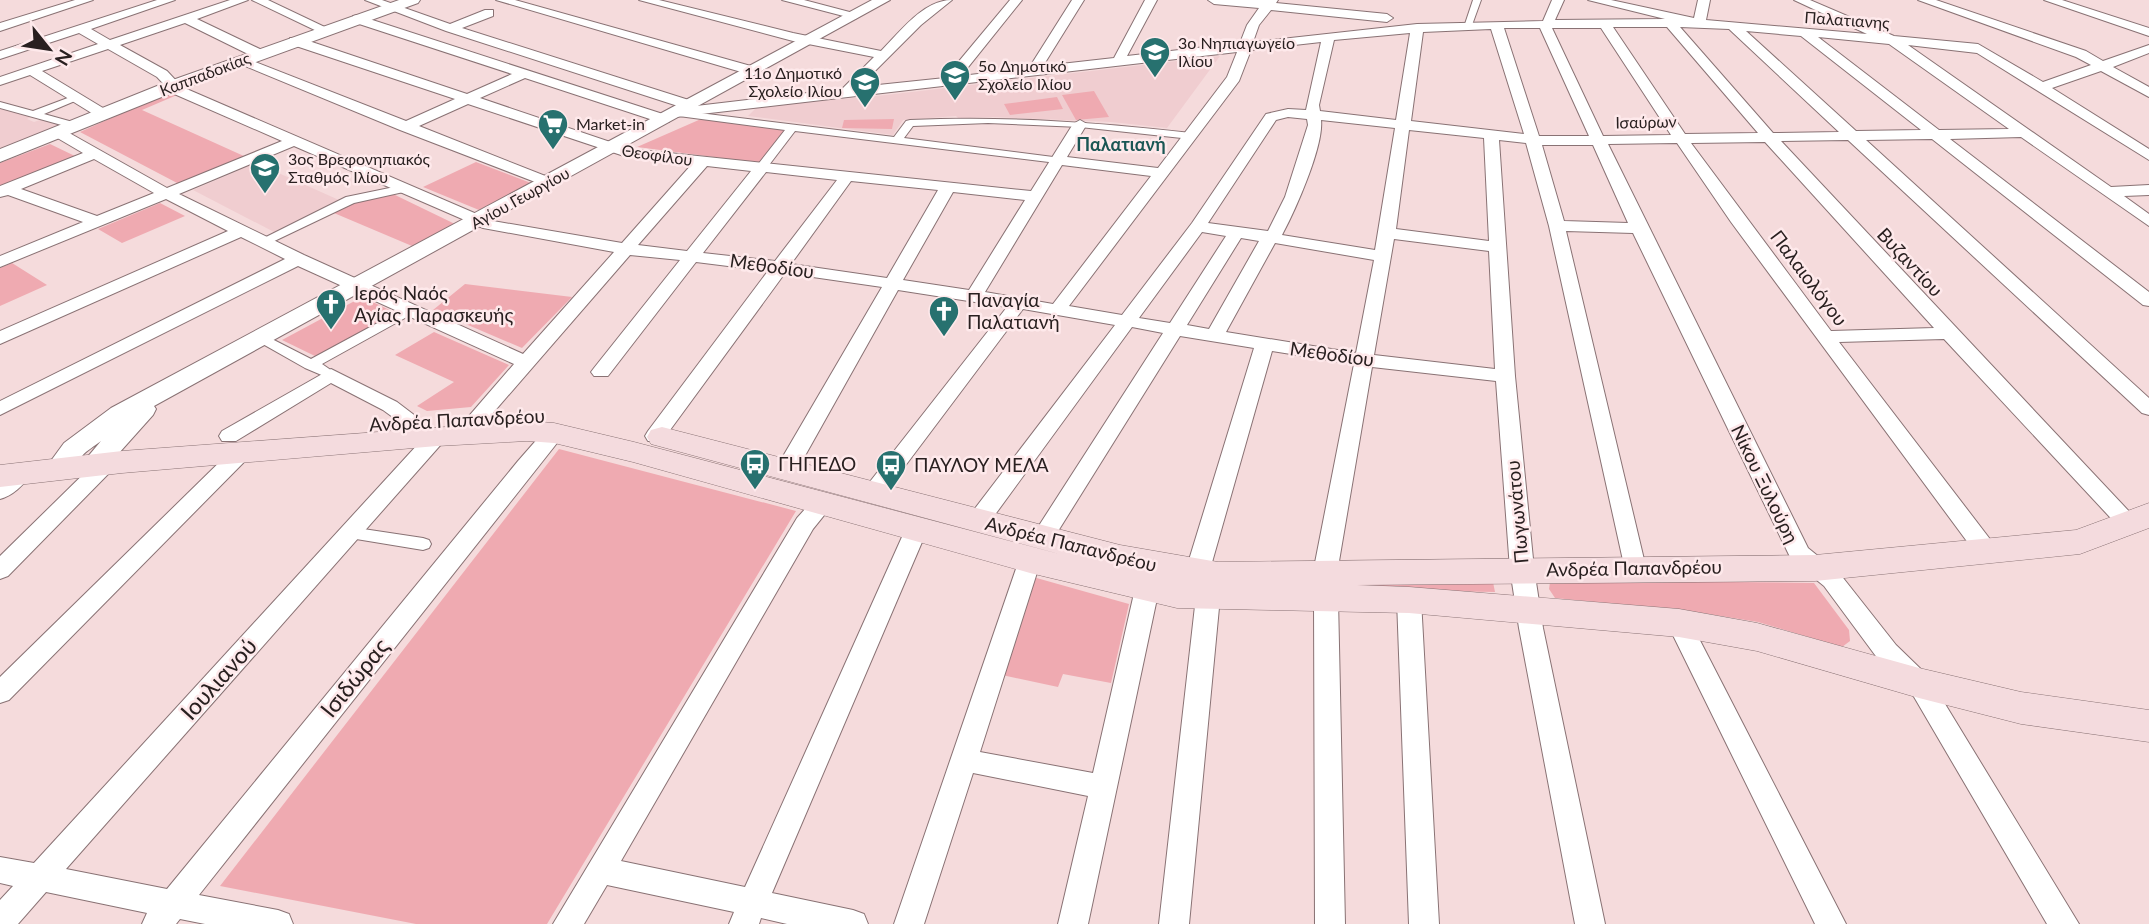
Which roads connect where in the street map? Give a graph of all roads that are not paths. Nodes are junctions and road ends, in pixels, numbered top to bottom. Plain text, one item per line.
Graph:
1 (87, 0) edge
2 (169, 0) edge
3 (242, 0) edge
4 (258, 0) edge
5 (371, 0) edge
6 (413, 0) edge
7 (502, 0) edge
8 (645, 0) edge
9 (788, 0) edge
10 (882, 0) edge
11 (946, 0) edge
12 (1016, 0) edge
13 (1078, 0) edge
14 (1151, 0) edge
15 (1214, 0) edge
16 (1476, 0) edge
17 (1558, 0) edge
18 (1594, 0) edge
19 (1703, 0) edge
20 (1800, 0) edge
21 (1924, 0) edge
22 (2050, 0) edge
23 (1269, 3) edge
24 (391, 7) junction
25 (488, 13) dead end
26 (855, 15) junction
27 (186, 19) junction
28 (357, 19) junction
29 (1669, 22) junction
30 (1548, 23) junction
31 (1604, 23) junction
32 (1699, 23) junction
33 (1496, 24) junction
34 (1467, 25) junction
35 (1734, 27) junction
36 (450, 28) junction
37 (1418, 28) junction
38 (0, 29) edge
39 (80, 29) junction
40 (325, 30) junction
41 (1380, 32) junction
42 (2149, 32) edge
43 (1806, 34) junction
44 (1328, 38) junction
45 (809, 40) junction
46 (295, 41) junction
47 (1894, 41) junction
48 (35, 43) junction
49 (111, 44) junction
50 (1247, 48) junction
51 (2149, 49) edge
52 (259, 54) junction
53 (0, 55) edge
54 (882, 55) junction
55 (240, 61) junction
56 (1120, 62) junction
57 (2104, 67) junction
58 (32, 71) junction
59 (752, 71) junction
60 (1032, 72) junction
61 (523, 74) junction
62 (950, 80) junction
63 (0, 81) edge
64 (173, 86) junction
65 (2040, 88) junction
66 (847, 92) junction
67 (2149, 93) edge
68 (77, 98) junction
69 (469, 98) junction
70 (0, 105) edge
71 (676, 113) junction
72 (34, 114) junction
73 (103, 114) junction
74 (1314, 115) junction
75 (1080, 124) junction
76 (76, 125) junction
77 (1403, 125) junction
78 (405, 127) junction
79 (792, 128) junction
80 (59, 133) junction
81 (2024, 134) junction
82 (1934, 135) junction
83 (1191, 136) junction
84 (1491, 136) junction
85 (1850, 136) junction
86 (1767, 138) junction
87 (1681, 139) junction
88 (1533, 140) junction
89 (294, 141) junction
90 (896, 141) junction
91 (1599, 141) junction
92 (611, 148) junction
93 (96, 153) junction
94 (2149, 155) edge
95 (0, 156) edge
96 (1057, 160) junction
97 (704, 161) junction
98 (762, 167) junction
99 (1163, 173) junction
100 (848, 175) junction
101 (548, 182) junction
102 (948, 187) junction
103 (404, 189) junction
104 (3, 191) edge
105 (2149, 191) edge
106 (2108, 192) junction
107 (167, 194) junction
108 (1035, 195) junction
109 (477, 221) junction
110 (2149, 221) edge
111 (98, 222) junction
112 (1198, 226) junction
113 (1557, 226) junction
114 (1639, 228) junction
115 (242, 231) junction
116 (1237, 233) junction
117 (1387, 233) junction
118 (1271, 238) junction
119 (262, 242) junction
120 (1499, 247) junction
121 (626, 248) junction
122 (691, 256) junction
123 (1382, 256) junction
124 (298, 259) junction
125 (0, 262) edge
126 (780, 267) junction
127 (892, 284) junction
128 (357, 287) junction
129 (974, 296) junction
130 (2149, 301) edge
131 (1020, 303) junction
132 (1058, 309) junction
133 (409, 310) junction
134 (1127, 321) junction
135 (1175, 328) junction
136 (1948, 333) junction
137 (1215, 335) junction
138 (1827, 337) junction
139 (0, 338) edge
140 (261, 339) junction
141 (1265, 344) junction
142 (1363, 360) junction
143 (525, 362) junction
144 (310, 365) junction
145 (601, 372) dead end
146 (331, 375) junction
147 (1505, 376) junction
148 (158, 396) junction
149 (0, 409) edge
150 (2149, 409) edge
151 (479, 416) junction
152 (425, 429) junction
153 (554, 433) junction
154 (656, 436) junction
155 (236, 444) junction
156 (94, 456) junction
157 (786, 470) junction
158 (5, 475) edge
159 (873, 493) junction
160 (823, 503) junction
161 (2139, 519) edge
162 (978, 520) junction
163 (917, 528) junction
164 (350, 533) junction
165 (424, 544) dead end
166 (1036, 549) junction
167 (1988, 553) junction
168 (1634, 568) junction
169 (1815, 568) junction
170 (1522, 569) junction
171 (0, 570) edge
172 (1202, 585) junction
173 (1325, 586) junction
174 (1147, 589) junction
175 (1409, 600) junction
176 (1530, 610) junction
177 (1679, 624) junction
178 (1919, 683) junction
179 (0, 693) edge
180 (2149, 726) edge
181 (962, 760) junction
182 (1104, 787) junction
183 (0, 870) edge
184 (601, 870) junction
185 (39, 877) junction
186 (165, 914) edge
187 (748, 914) edge
188 (0, 922) edge
189 (278, 924) edge
190 (568, 924) edge
191 (853, 924) edge
192 (909, 924) edge
193 (1073, 924) edge
194 (1174, 924) edge
195 (1330, 924) edge
196 (1424, 924) edge
197 (1590, 924) edge
198 (1831, 924) edge
199 (2064, 924) edge

1 - 38 street
2 - 39 street
3 - 27 street
4 - 40 street
5 - 24 street
6 - 24 street, Καππαδοκίας
7 - 59 street
8 - 45 street
9 - 26 street
10 - 26 street, Αγίου Γεωργίου
11 - 54 street
12 - 62 street
13 - 60 street
14 - 56 street
15 - 23 street
16 - 34 street
17 - 30 street
18 - 32 street
19 - 32 street
20 - 47 street
21 - 57 street
22 - 42 street
23 - 41 street
23 - 50 street
24 - 28 street, Καππαδοκίας
24 - 36 street
25 - 36 street
26 - 45 street, Αγίου Γεωργίου
27 - 49 street
27 - 52 street
28 - 40 street, Καππαδοκίας
28 - 61 street
29 - 31 street, Παλατιανης
29 - 32 street, Παλατιανης
29 - 86 street, Βυζαντίου
30 - 31 street, Παλατιανης
30 - 33 street, Παλατιανης
30 - 91 street, Νίκου Ξυλούρη
31 - 87 street, Παλαιολόγου
32 - 35 street, Παλατιανης
33 - 34 street, Παλατιανης
33 - 88 street
34 - 37 street, Παλατιανης
35 - 43 street, Παλατιανης
35 - 85 street
36 - 71 street
37 - 41 street, Παλατιανης
37 - 77 street
38 - 48 street
39 - 48 street
39 - 49 street, Μεθοδίου
40 - 46 street, Καππαδοκίας
41 - 44 street, Παλατιανης
43 - 47 street, Παλατιανης
43 - 82 street
44 - 50 street, Παλατιανης
44 - 74 street
45 - 54 street
45 - 59 street, Αγίου Γεωργίου
46 - 52 street, Καππαδοκίας
46 - 69 street, Θεοφίλου
47 - 65 street, Παλατιανης
47 - 81 street
48 - 53 street
49 - 58 street
49 - 64 street, Μεθοδίου
50 - 56 street, Παλατιανης
50 - 83 street
51 - 57 street
52 - 55 street, Καππαδοκίας
54 - 66 street
55 - 64 street, Καππαδοκίας
55 - 78 street
56 - 60 street, Παλατιανης
57 - 65 street
57 - 67 street
58 - 63 street
58 - 68 street
59 - 71 street, Αγίου Γεωργίου
60 - 62 street, Παλατιανης
61 - 69 street
61 - 71 street
62 - 66 street, Παλατιανης
64 - 73 street, Καππαδοκίας
64 - 89 street, Μεθοδίου
65 - 94 street
66 - 71 street, Παλατιανης
68 - 72 street
68 - 73 street
69 - 78 street
69 - 92 street, Θεοφίλου
70 - 72 street
71 - 79 street
71 - 92 street, Αγίου Γεωργίου
72 - 76 street
73 - 76 street, Καππαδοκίας
74 - 77 street, Ισαύρων
74 - 112 street, Ισαύρων
74 - 118 street
75 - 83 street
75 - 90 street
75 - 96 street
76 - 80 street, Καππαδοκίας
77 - 84 street, Ισαύρων
77 - 117 street
78 - 101 street
79 - 90 street
79 - 98 street
80 - 93 street
80 - 95 street, Καππαδοκίας
81 - 82 street, Ισαύρων
81 - 106 street
82 - 85 street, Ισαύρων
82 - 130 street
83 - 99 street
84 - 88 street, Ισαύρων
84 - 120 street, Πωγωνάτου
85 - 86 street, Ισαύρων
85 - 150 street
86 - 87 street, Ισαύρων
86 - 136 street, Βυζαντίου
87 - 91 street, Ισαύρων
87 - 138 street, Παλαιολόγου
88 - 91 street, Ισαύρων
88 - 113 street
89 - 103 street, Μεθοδίου
89 - 107 street
90 - 96 street
91 - 114 street, Νίκου Ξυλούρη
92 - 97 street, Θεοφίλου
92 - 101 street, Αγίου Γεωργίου
93 - 104 street
93 - 107 street
96 - 99 street
96 - 108 street
97 - 98 street, Θεοφίλου
97 - 121 street
98 - 100 street, Θεοφίλου
98 - 122 street
99 - 132 street
100 - 102 street, Θεοφίλου
100 - 126 street
101 - 109 street, Αγίου Γεωργίου
102 - 108 street, Θεοφίλου
102 - 127 street
103 - 109 street, Μεθοδίου
103 - 119 street
104 - 111 street
105 - 106 street
106 - 110 street
107 - 111 street
107 - 115 street
108 - 129 street
109 - 121 street, Μεθοδίου
109 - 128 street, Αγίου Γεωργίου
111 - 125 street
112 - 116 street
112 - 134 street
113 - 114 street
113 - 168 street
114 - 169 street, Νίκου Ξυλούρη
115 - 119 street
115 - 139 street
116 - 118 street
116 - 135 street
117 - 120 street
117 - 123 street
118 - 123 street
118 - 137 street
119 - 124 street
120 - 147 street, Πωγωνάτου
121 - 122 street, Μεθοδίου
121 - 143 street
122 - 126 street, Μεθοδίου
122 - 145 street
123 - 142 street
124 - 128 street
124 - 149 street
126 - 127 street, Μεθοδίου
126 - 154 street
127 - 129 street, Μεθοδίου
127 - 157 street
128 - 133 street
128 - 140 street, Αγίου Γεωργίου
129 - 131 street, Μεθοδίου
131 - 132 street, Μεθοδίου
131 - 159 street
132 - 134 street, Μεθοδίου
133 - 143 street
133 - 144 street
134 - 135 street, Μεθοδίου
134 - 162 street
135 - 137 street, Μεθοδίου
135 - 166 street
136 - 138 street
136 - 161 street, Βυζαντίου
137 - 141 street, Μεθοδίου
138 - 167 street, Παλαιολόγου
140 - 144 street
140 - 148 street, Αγίου Γεωργίου
141 - 142 street, Μεθοδίου
141 - 172 street
142 - 147 street, Μεθοδίου
142 - 173 street
143 - 151 street
144 - 146 street
146 - 152 street
146 - 155 street
147 - 170 street, Πωγωνάτου
148 - 156 street, Αγίου Γεωργίου
148 - 156 street, Αγίου Γεωργίου
151 - 152 main road, Ανδρέα Παπανδρέου
151 - 154 main road, Ανδρέα Παπανδρέου
152 - 153 main road, Ανδρέα Παπανδρέου
152 - 155 main road, Ανδρέα Παπανδρέου
152 - 164 street, Ιουλιανού
153 - 160 main road, Ανδρέα Παπανδρέου
153 - 186 street, Ισιδώρας
154 - 157 main road, Ανδρέα Παπανδρέου
155 - 156 main road, Ανδρέα Παπανδρέου
155 - 179 street
156 - 158 main road, Ανδρέα Παπανδρέου
156 - 171 street, Αγίου Γεωργίου
157 - 159 main road, Ανδρέα Παπανδρέου
159 - 162 main road, Ανδρέα Παπανδρέου
160 - 163 main road, Ανδρέα Παπανδρέου
160 - 184 street
161 - 167 main road, Ανδρέα Παπανδρέου
162 - 166 main road, Ανδρέα Παπανδρέου
163 - 166 main road, Ανδρέα Παπανδρέου
163 - 187 street
164 - 165 street
164 - 185 street, Ιουλιανού
166 - 172 main road, Ανδρέα Παπανδρέου
166 - 174 main road, Ανδρέα Παπανδρέου
166 - 181 street
167 - 169 main road, Ανδρέα Παπανδρέου
168 - 169 main road, Ανδρέα Παπανδρέου
168 - 170 main road, Ανδρέα Παπανδρέου
169 - 178 street, Νίκου Ξυλούρη
170 - 173 main road, Ανδρέα Παπανδρέου
170 - 176 street, Πωγωνάτου
172 - 173 main road, Ανδρέα Παπανδρέου
172 - 174 main road, Ανδρέα Παπανδρέου
172 - 194 street
173 - 175 main road, Ανδρέα Παπανδρέου
173 - 195 street
174 - 182 street
175 - 176 main road, Ανδρέα Παπανδρέου
175 - 196 street
176 - 177 main road, Ανδρέα Παπανδρέου
176 - 197 street, Πωγωνάτου
177 - 178 main road, Ανδρέα Παπανδρέου
177 - 198 street
178 - 180 main road, Ανδρέα Παπανδρέου
178 - 199 street, Νίκου Ξυλούρη
181 - 182 street
181 - 192 street
182 - 193 street
183 - 185 street
184 - 187 street
184 - 190 street
185 - 186 street
185 - 188 street, Ιουλιανού
186 - 189 street
187 - 191 street

